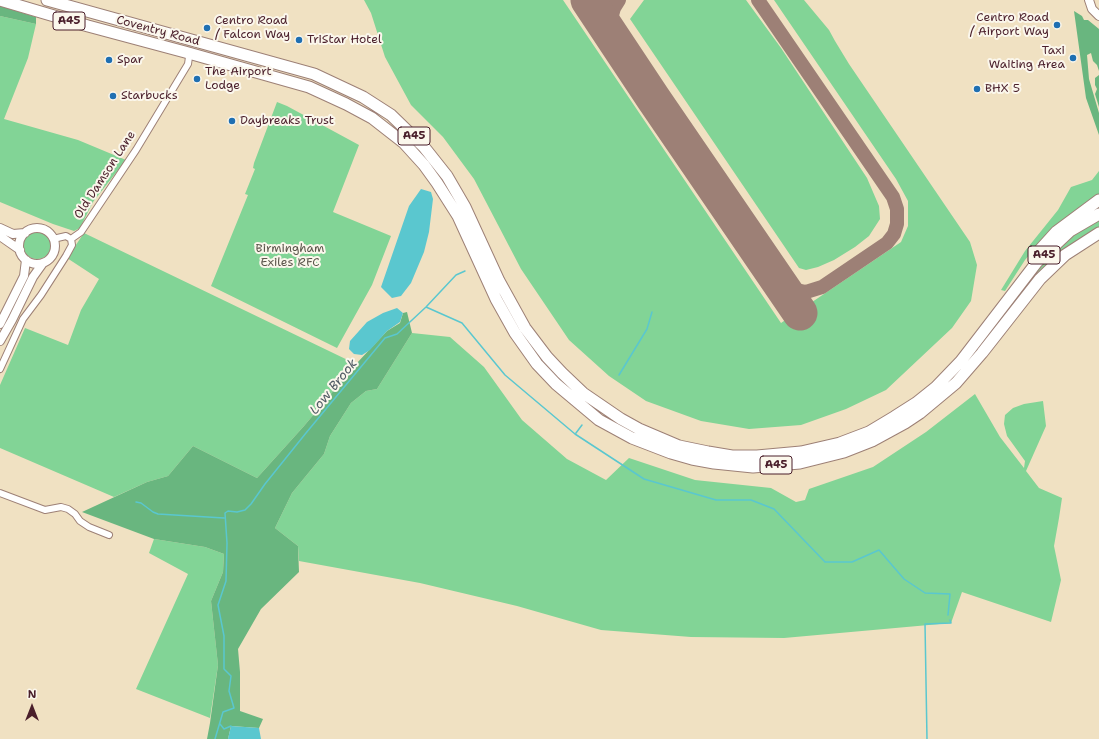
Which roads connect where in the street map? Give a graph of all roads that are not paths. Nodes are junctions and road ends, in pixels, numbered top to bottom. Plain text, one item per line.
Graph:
1 (0, 0) edge
2 (6, 0) edge
3 (48, 0) edge
4 (1089, 0) edge
5 (18, 6) junction
6 (1099, 16) edge
7 (185, 52) junction
8 (1099, 200) edge
9 (1099, 214) edge
10 (0, 228) edge
11 (25, 233) junction
12 (1099, 233) edge
13 (0, 236) edge
14 (53, 239) junction
15 (71, 239) junction
16 (20, 250) junction
17 (26, 260) junction
18 (43, 263) junction
19 (1001, 308) junction
20 (0, 324) edge
21 (0, 341) edge
22 (0, 369) edge
23 (0, 493) edge
24 (109, 535) dead end

1 - 5 highway, Coventry Road / A45
2 - 5 highway
3 - 19 highway, Coventry Road / A45
4 - 6 street
5 - 7 highway, Coventry Road / A45
7 - 12 highway, Coventry Road / A45
7 - 15 street, Old Damson Lane
8 - 19 highway
9 - 19 highway, A45
10 - 11 street
11 - 14 street
11 - 16 street
13 - 16 street
14 - 15 street
14 - 18 street
15 - 22 street, Old Damson Lane
16 - 17 street
17 - 18 street
17 - 20 street
18 - 21 street
23 - 24 street

